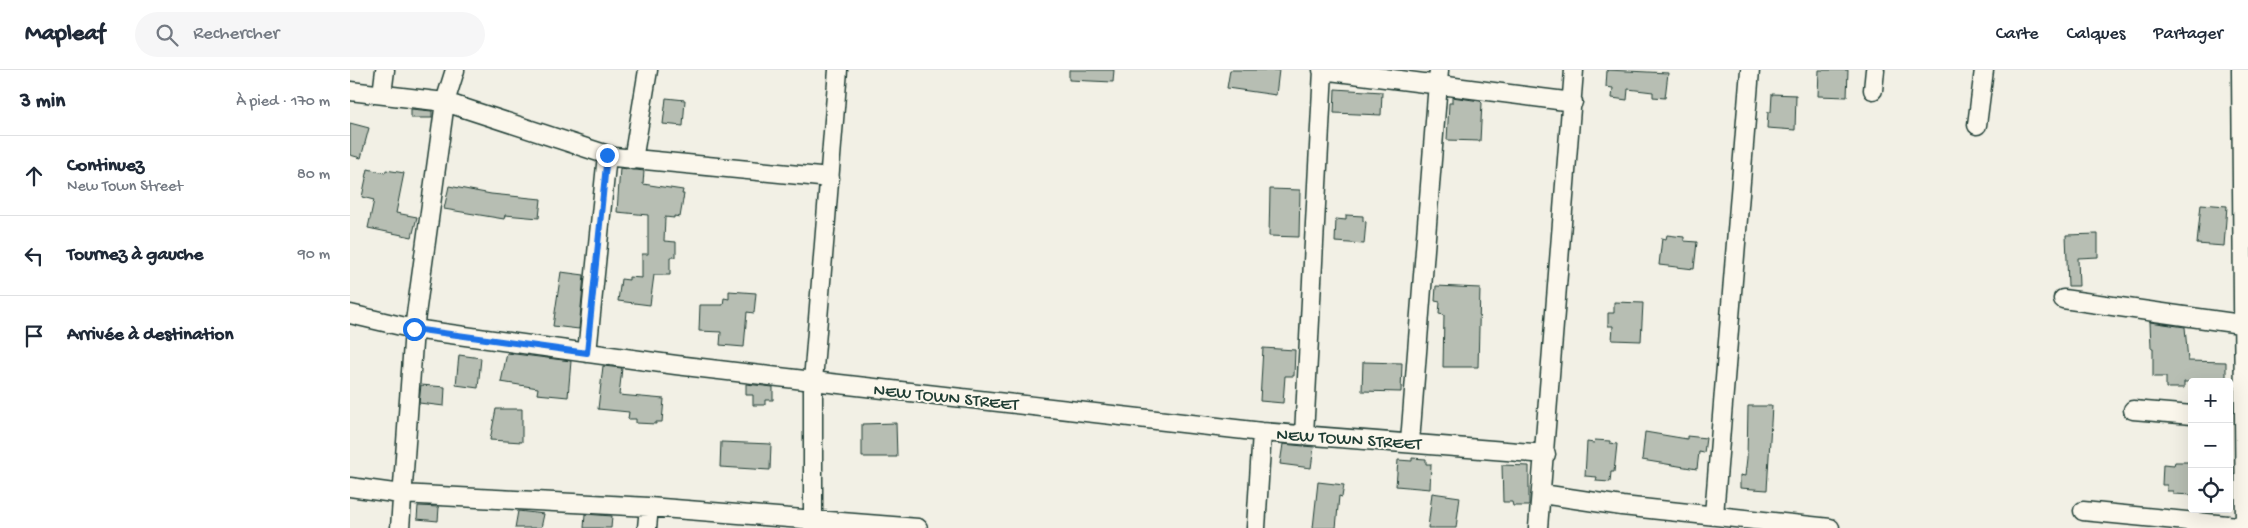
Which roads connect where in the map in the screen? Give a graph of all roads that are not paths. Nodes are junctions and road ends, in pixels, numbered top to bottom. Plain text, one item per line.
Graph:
1 (385, 70) edge
2 (455, 70) edge
3 (648, 70) edge
4 (838, 70) edge
5 (1323, 70) edge
6 (1574, 70) edge
7 (1750, 70) edge
8 (1875, 70) edge
9 (1984, 70) edge
10 (2241, 70) edge
11 (1438, 77) edge
12 (1873, 90) dead end
13 (350, 91) edge
14 (382, 94) junction
15 (446, 102) junction
16 (1573, 102) junction
17 (2245, 108) edge
18 (1977, 125) dead end
19 (607, 155) junction
20 (633, 160) junction
21 (830, 178) junction
22 (2063, 299) dead end
23 (350, 314) edge
24 (2246, 325) edge
25 (414, 329) junction
26 (587, 353) junction
27 (813, 381) junction
28 (2133, 410) dead end
29 (2188, 415) edge
30 (2240, 419) edge
31 (1262, 432) junction
32 (1304, 435) junction
33 (1410, 442) junction
34 (1546, 454) junction
35 (350, 487) edge
36 (401, 494) junction
37 (1542, 494) junction
38 (649, 507) junction
39 (2083, 511) dead end
40 (1714, 515) junction
41 (813, 523) edge
42 (2246, 527) edge
43 (400, 528) edge
44 (647, 528) edge
45 (918, 528) edge
46 (1256, 528) edge
47 (1538, 528) edge
48 (1830, 528) edge

1 - 14 street
2 - 15 street
3 - 20 street
4 - 21 street
5 - 11 street
5 - 32 street
6 - 16 street
7 - 40 street
8 - 12 street
9 - 18 street
10 - 17 street
11 - 16 street
11 - 33 street
13 - 14 street
14 - 15 street
15 - 19 street
15 - 25 street
16 - 34 street
17 - 24 street
19 - 20 street
19 - 26 street
20 - 21 street
21 - 27 street
22 - 24 street
23 - 25 street, NEW TOWN STREET
24 - 30 street
25 - 26 street, NEW TOWN STREET
25 - 36 street
26 - 27 street, NEW TOWN STREET
27 - 31 street, NEW TOWN STREET
27 - 41 street
28 - 29 street
30 - 42 street
31 - 32 street, NEW TOWN STREET
31 - 46 street
32 - 33 street, NEW TOWN STREET
33 - 34 street, NEW TOWN STREET
34 - 37 street
35 - 36 street
36 - 38 street
36 - 43 street
37 - 40 street
37 - 47 street
38 - 41 street
38 - 44 street
39 - 42 street
40 - 48 street
41 - 45 street

